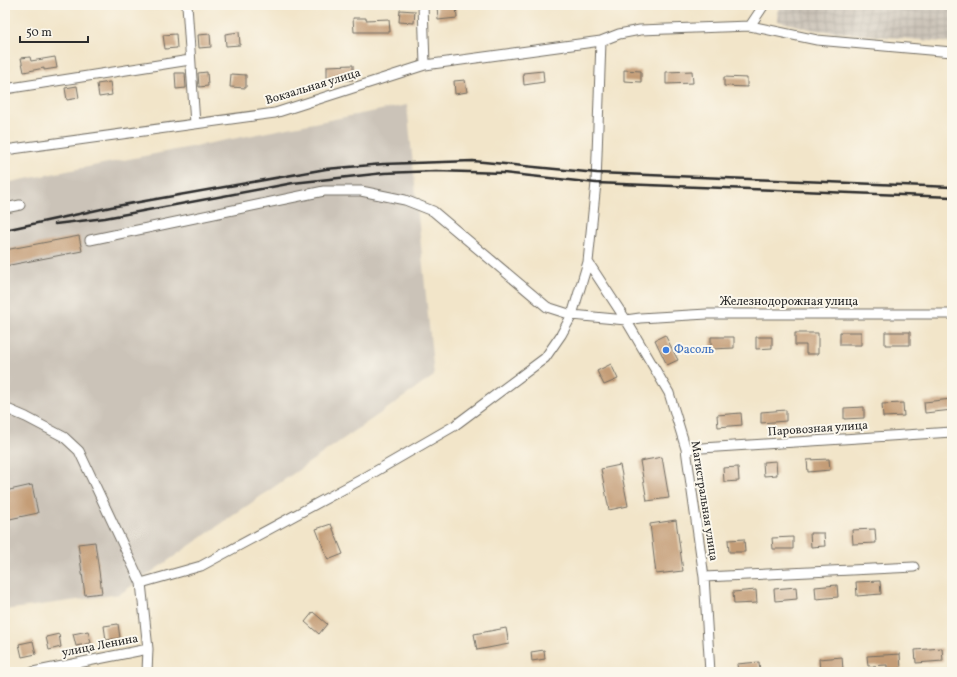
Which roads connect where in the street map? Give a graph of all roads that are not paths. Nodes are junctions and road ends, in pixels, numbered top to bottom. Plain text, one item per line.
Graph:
1 (187, 5) edge
2 (424, 5) edge
3 (764, 5) edge
4 (750, 26) junction
5 (601, 41) junction
6 (952, 52) edge
7 (190, 60) junction
8 (424, 65) junction
9 (5, 89) edge
10 (195, 124) junction
11 (5, 150) edge
12 (20, 205) dead end
13 (5, 208) edge
14 (90, 240) dead end
15 (588, 262) junction
16 (952, 314) edge
17 (572, 315) junction
18 (626, 320) junction
19 (5, 408) edge
20 (952, 432) edge
21 (686, 450) junction
22 (914, 567) dead end
23 (704, 577) junction
24 (140, 583) junction
25 (148, 649) junction
26 (33, 672) edge
27 (147, 672) edge
28 (710, 672) edge

1 - 7 street
2 - 8 street
3 - 4 street
4 - 5 street, Вокзальная улица
4 - 6 street, Вокзальная улица
5 - 8 street, Вокзальная улица
5 - 15 street
7 - 9 street
7 - 10 street
8 - 10 street, Вокзальная улица
10 - 11 street, Вокзальная улица
12 - 13 street
14 - 17 street, Железнодорожная улица
15 - 17 street
15 - 18 street, Магистральная улица
16 - 18 street, Железнодорожная улица
17 - 18 street, Железнодорожная улица
17 - 24 street
18 - 21 street, Магистральная улица
19 - 24 street
20 - 21 street, Паровозная улица
21 - 23 street, Магистральная улица
22 - 23 street
23 - 28 street, Магистральная улица
24 - 25 street
25 - 26 street, улица Ленина
25 - 27 street

